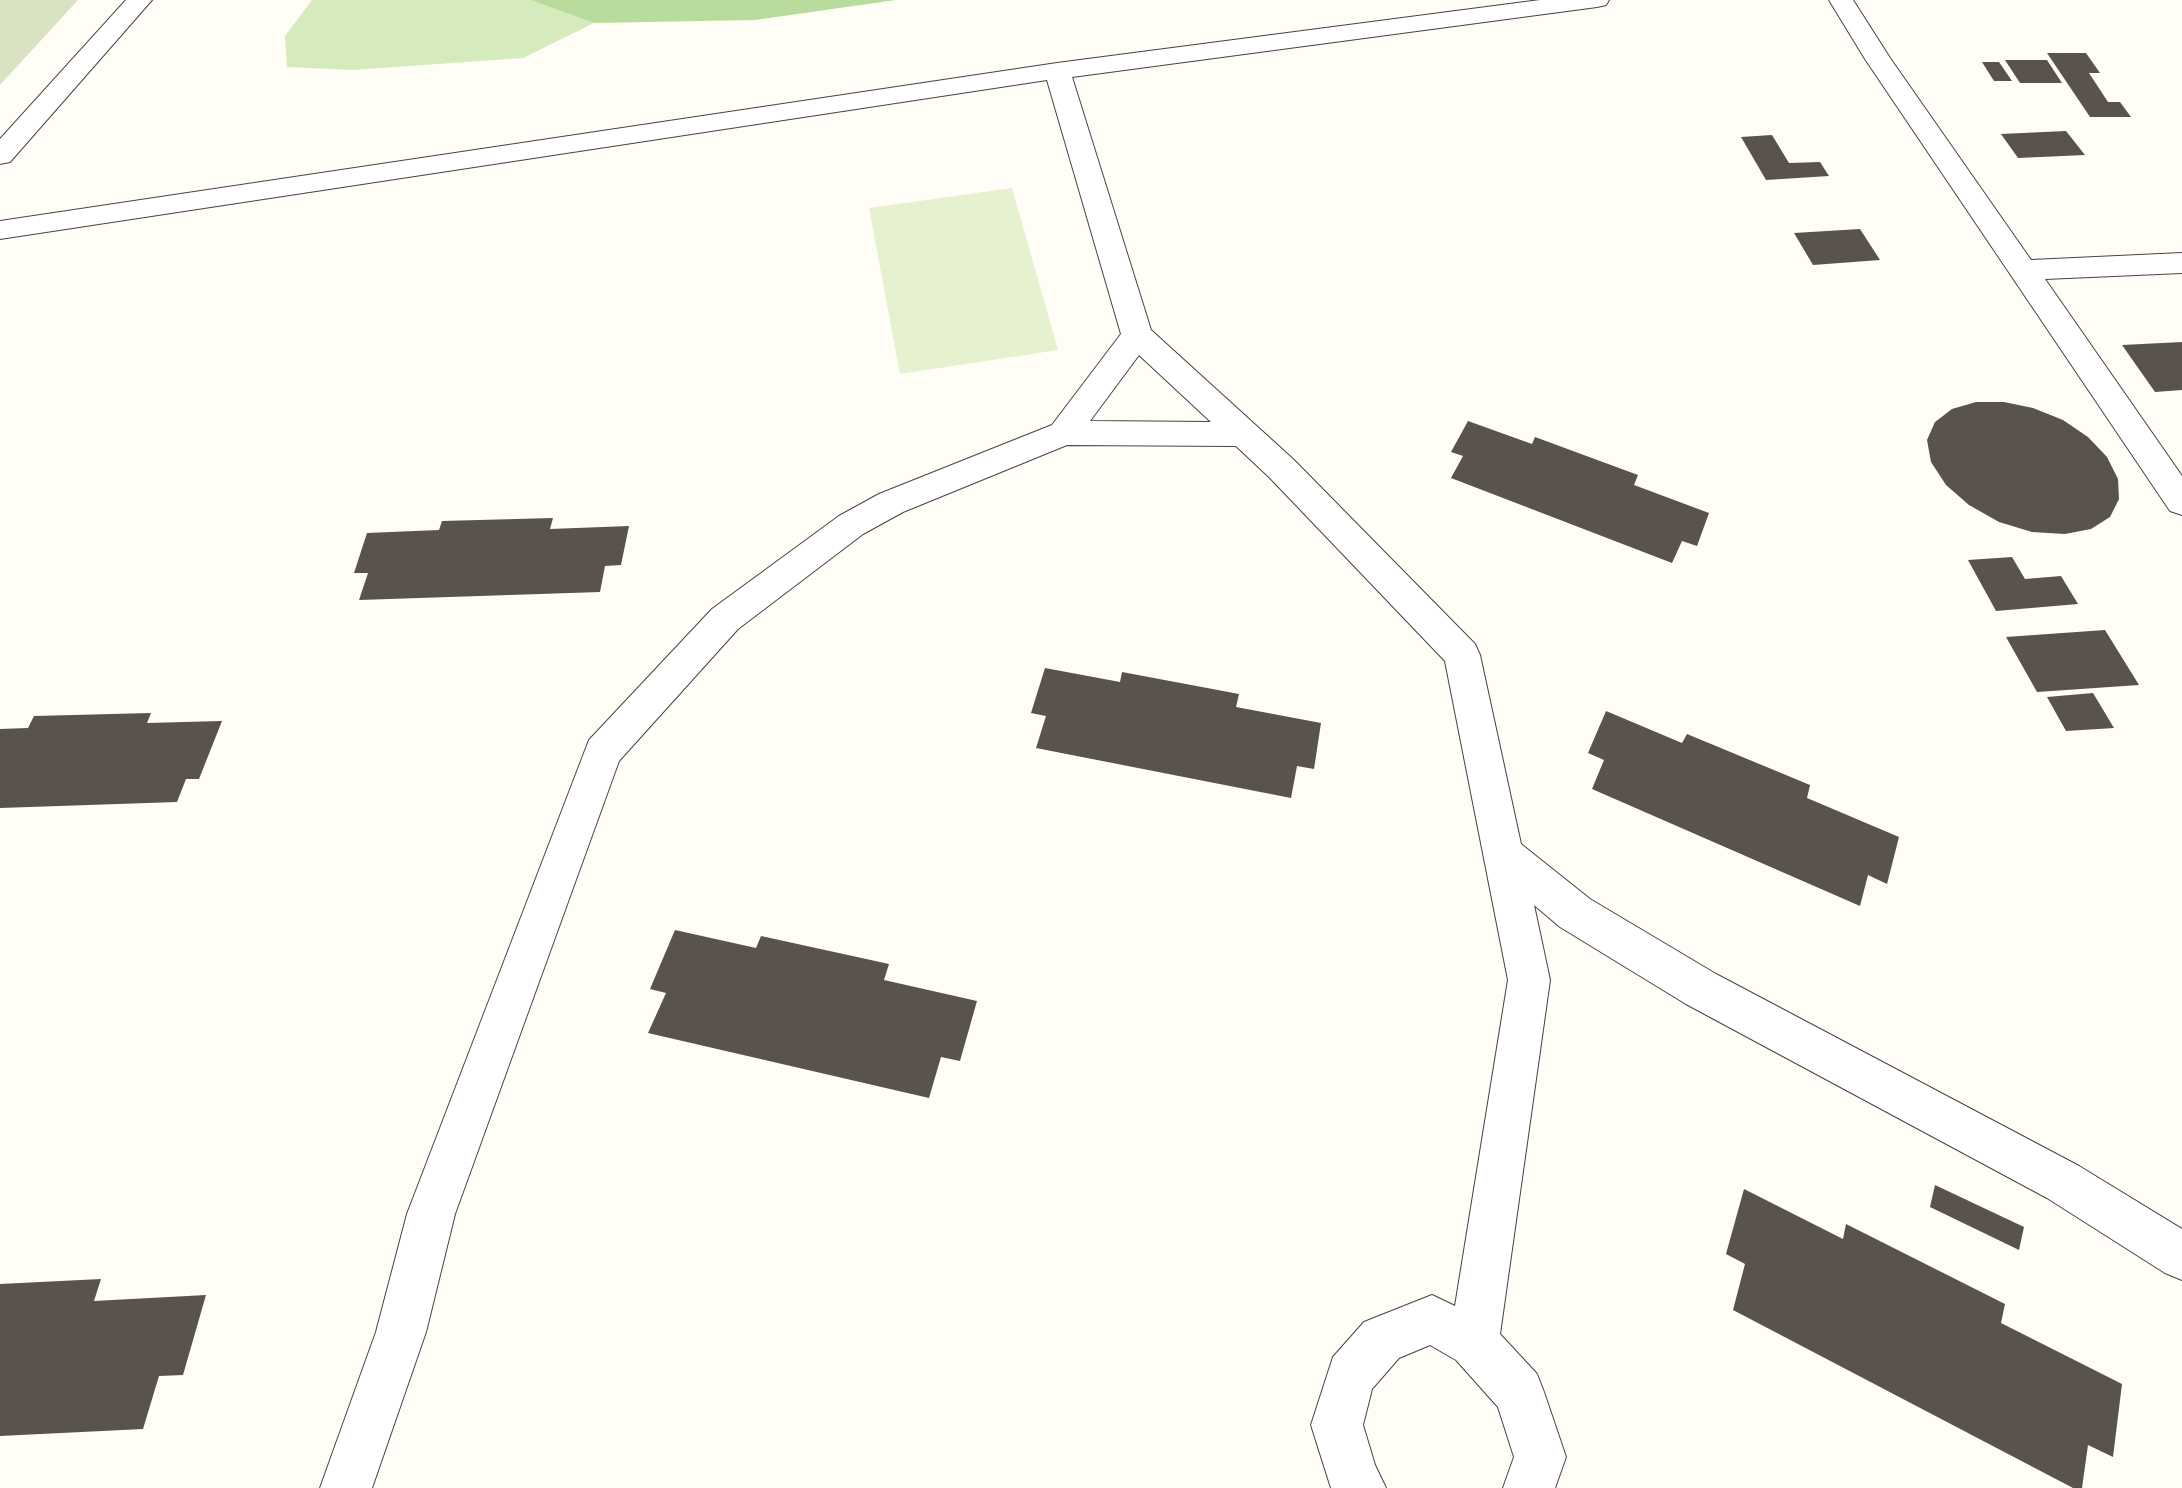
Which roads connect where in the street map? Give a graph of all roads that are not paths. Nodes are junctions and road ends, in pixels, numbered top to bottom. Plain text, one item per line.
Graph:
1 (140, 0) edge
2 (1597, 0) edge
3 (1841, 0) edge
4 (1057, 71) junction
5 (0, 156) edge
6 (0, 230) edge
7 (2182, 263) edge
8 (2022, 270) junction
9 (1137, 335) junction
10 (1063, 433) junction
11 (1244, 434) junction
12 (2182, 502) edge
13 (1503, 855) junction
14 (2182, 1256) edge
15 (1474, 1342) junction
16 (346, 1488) edge
17 (1360, 1488) edge
18 (1529, 1488) edge

1 - 5 street
2 - 4 street
3 - 8 street
4 - 6 street
4 - 9 street
7 - 8 street
8 - 12 street
9 - 10 street
9 - 11 street
10 - 11 street
10 - 16 street
11 - 13 street
13 - 14 street
13 - 15 street
15 - 17 street
15 - 18 street

